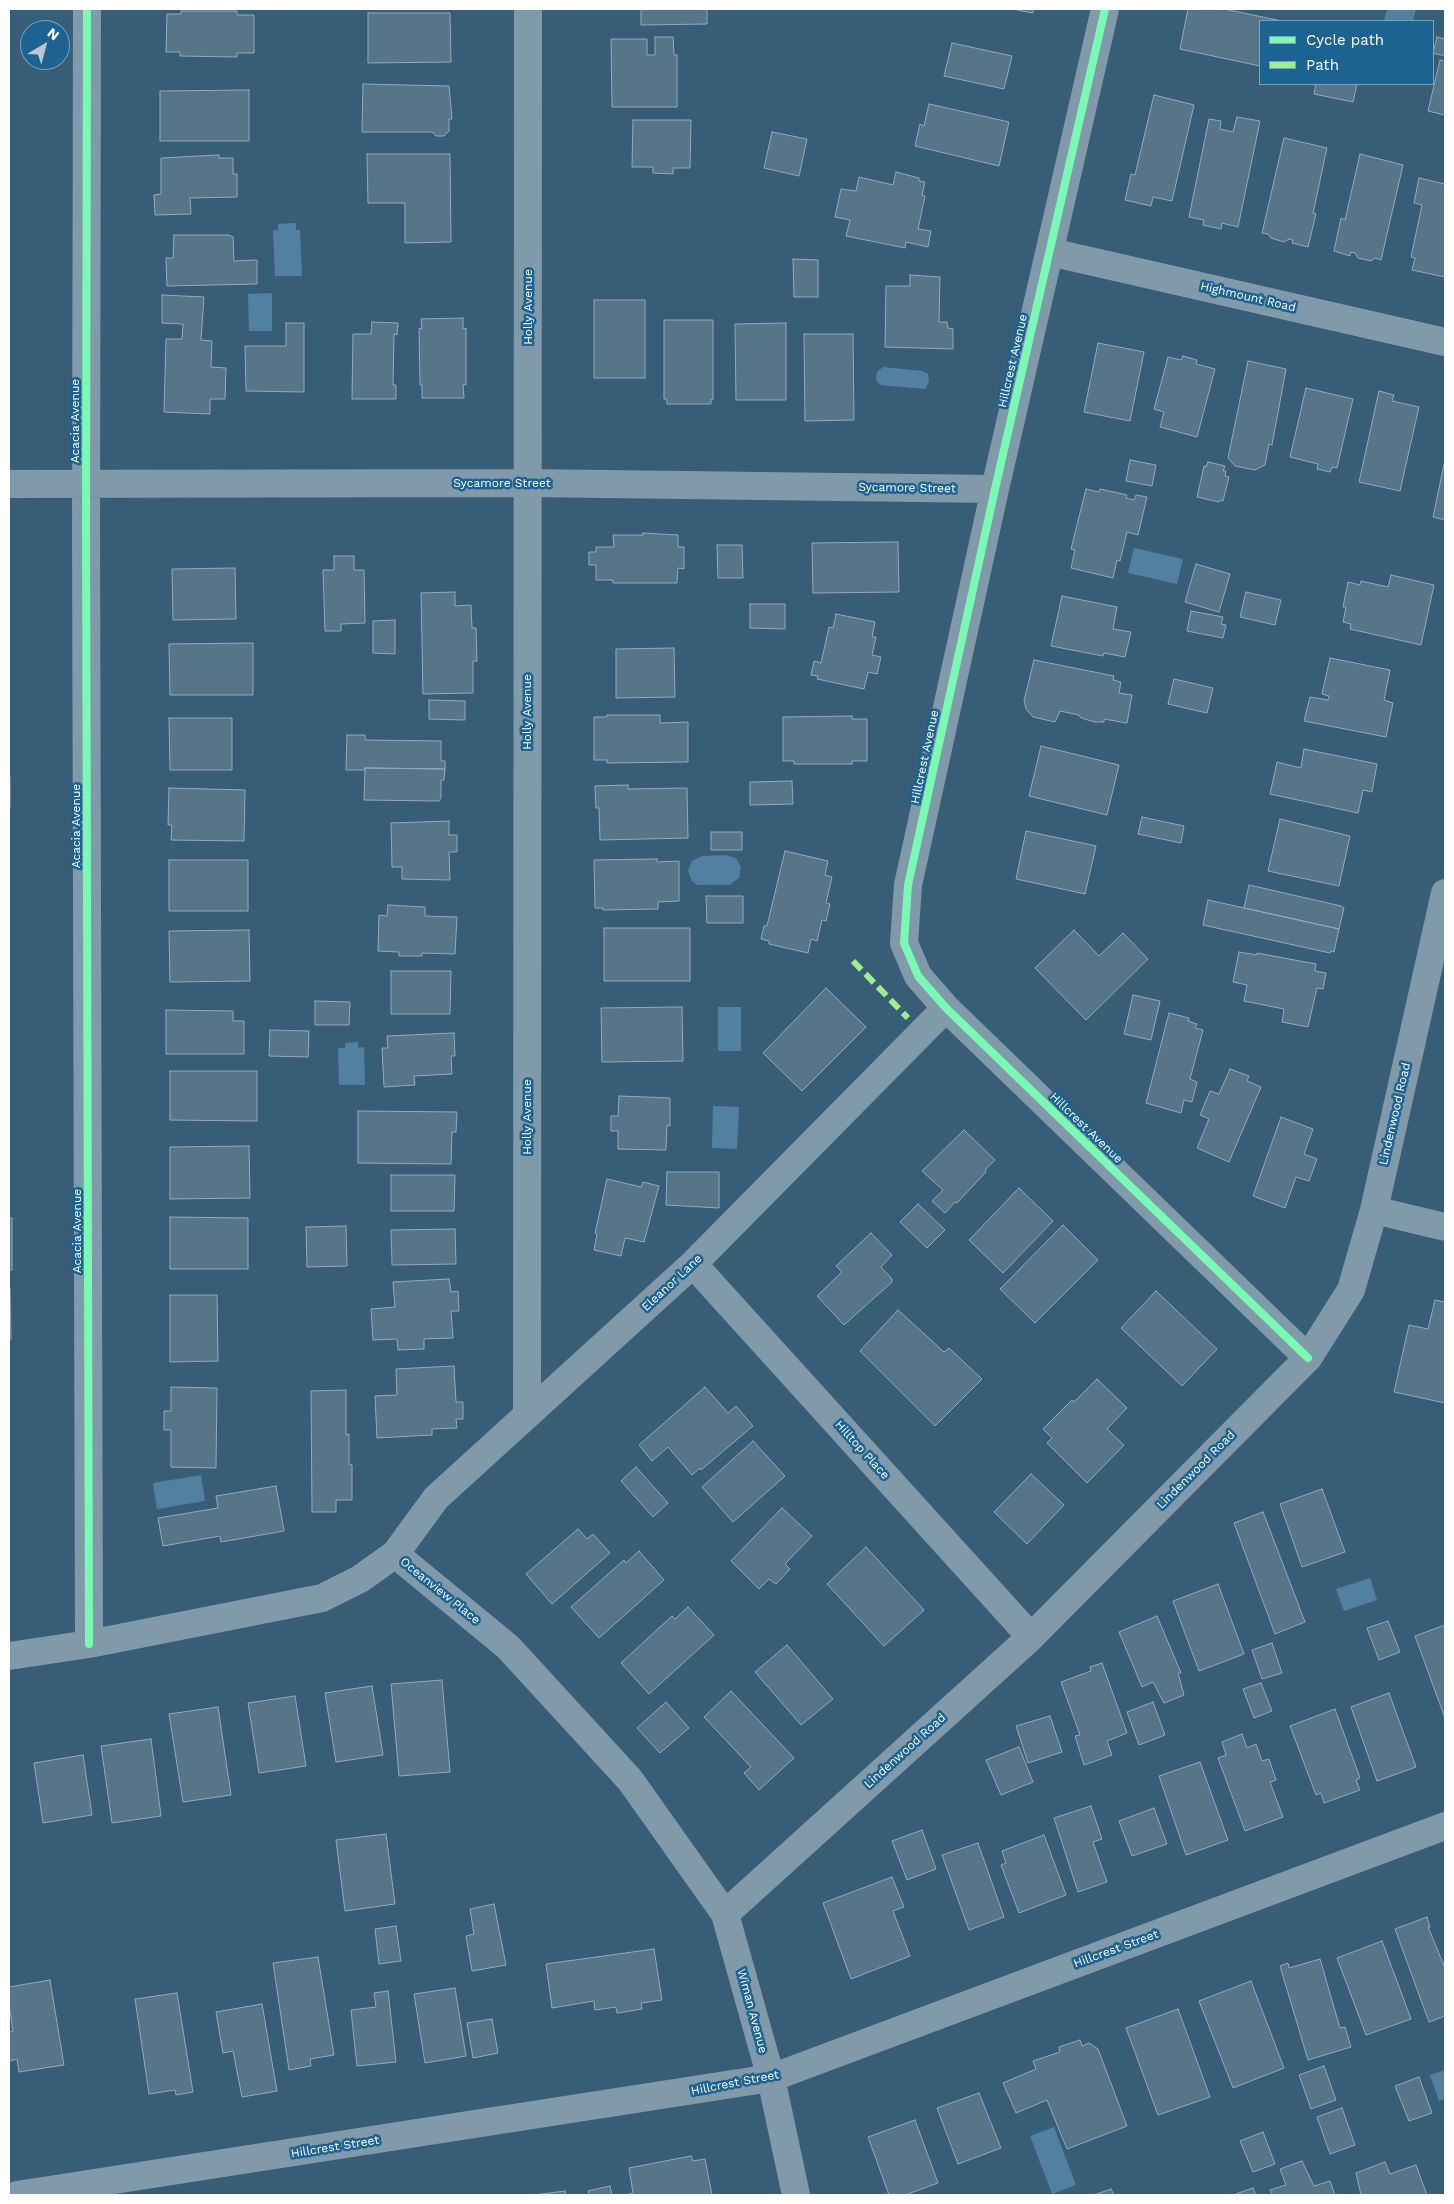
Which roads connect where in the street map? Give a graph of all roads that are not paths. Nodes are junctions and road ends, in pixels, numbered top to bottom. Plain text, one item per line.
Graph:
1 (87, 9) edge
2 (528, 9) edge
3 (1105, 9) edge
4 (1050, 252) junction
5 (1445, 342) edge
6 (528, 483) junction
7 (9, 484) edge
8 (86, 484) junction
9 (995, 489) junction
10 (1445, 893) edge
11 (946, 1008) junction
12 (1374, 1210) junction
13 (1445, 1226) edge
14 (693, 1264) junction
15 (1308, 1358) junction
16 (527, 1415) junction
17 (395, 1554) junction
18 (1031, 1637) junction
19 (89, 1644) junction
20 (9, 1656) edge
21 (1445, 1826) edge
22 (725, 1914) junction
23 (771, 2078) junction
24 (18, 2195) edge
25 (796, 2195) edge

1 - 8 street, Acacia Avenue
2 - 6 street, Holly Avenue
3 - 4 street, Hillcrest Avenue
4 - 5 street, Highmount Road
4 - 9 street, Hillcrest Avenue
6 - 8 street, Sycamore Street
6 - 9 street, Sycamore Street
6 - 16 street, Holly Avenue
7 - 8 street, Sycamore Street
8 - 19 street, Acacia Avenue
9 - 11 street, Hillcrest Avenue
10 - 12 street, Lindenwood Road
11 - 14 street, Eleanor Lane
11 - 15 street, Hillcrest Avenue
12 - 13 street
12 - 15 street, Lindenwood Road
14 - 16 street, Eleanor Lane
14 - 18 street, Hilltop Place
15 - 18 street, Lindenwood Road
16 - 17 street, Eleanor Lane
17 - 19 street, Oceanview Place
17 - 22 street, Oceanview Place
18 - 22 street, Lindenwood Road
19 - 20 street, Oceanview Place
21 - 23 street, Hillcrest Street
22 - 23 street, Wiman Avenue
23 - 24 street, Hillcrest Street
23 - 25 street, Wiman Avenue

